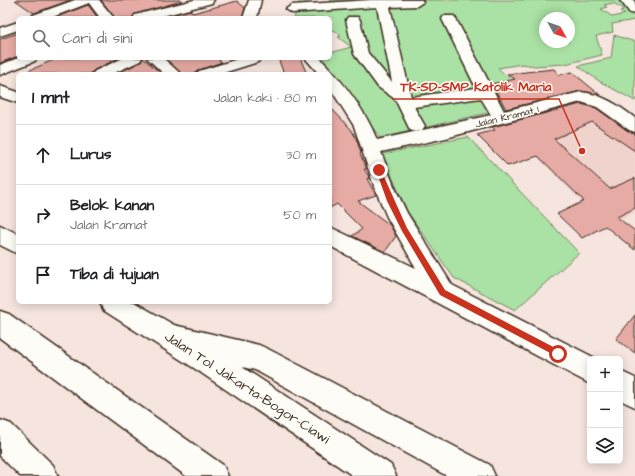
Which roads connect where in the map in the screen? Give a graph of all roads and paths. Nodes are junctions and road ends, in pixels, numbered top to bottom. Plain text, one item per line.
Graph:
1 (87, 0) edge
2 (93, 0) edge
3 (208, 0) edge
4 (255, 0) edge
5 (626, 0) edge
6 (382, 1) edge
7 (416, 2) dead end
8 (291, 9) edge
9 (635, 10) edge
10 (43, 16) edge
11 (105, 16) edge
12 (148, 16) edge
13 (251, 16) edge
14 (449, 19) dead end
15 (353, 20) dead end
16 (16, 27) edge
17 (0, 32) edge
18 (25, 60) edge
19 (131, 60) edge
20 (156, 60) edge
21 (314, 60) edge
22 (254, 64) edge
23 (0, 70) edge
24 (104, 72) edge
25 (171, 72) edge
26 (214, 72) edge
27 (325, 72) edge
28 (332, 80) edge
29 (0, 83) edge
30 (16, 89) edge
31 (0, 91) edge
32 (486, 92) junction
33 (16, 97) edge
34 (404, 100) junction
35 (496, 111) dead end
36 (416, 126) dead end
37 (635, 126) edge
38 (372, 148) junction
39 (0, 234) edge
40 (332, 237) edge
41 (16, 244) edge
42 (442, 292) junction
43 (115, 304) edge
44 (0, 323) edge
45 (170, 337) junction
46 (587, 368) edge
47 (623, 387) edge
48 (635, 393) edge
49 (0, 435) edge
50 (42, 476) edge
51 (212, 476) edge
52 (380, 476) edge
53 (479, 476) edge

1 - 10 main road
2 - 11 main road
3 - 12 main road
4 - 13 main road
5 - 9 main road
6 - 7 main road
6 - 8 main road
6 - 34 main road
14 - 32 main road
15 - 34 main road
16 - 17 main road
18 - 23 main road
19 - 24 main road
20 - 25 main road
21 - 27 main road
22 - 26 main road
28 - 38 main road
29 - 30 main road
31 - 33 main road
32 - 34 main road
32 - 35 main road
34 - 36 main road
37 - 38 main road, Jalan Kramat 1
38 - 42 main road
39 - 41 main road
40 - 42 main road
42 - 46 main road
43 - 45 main road, Jalan Tol Jakarta–Bogor–Ciawi
44 - 51 main road
45 - 52 main road, Jalan Tol Jakarta–Bogor–Ciawi
45 - 53 main road
47 - 48 main road
49 - 50 main road

